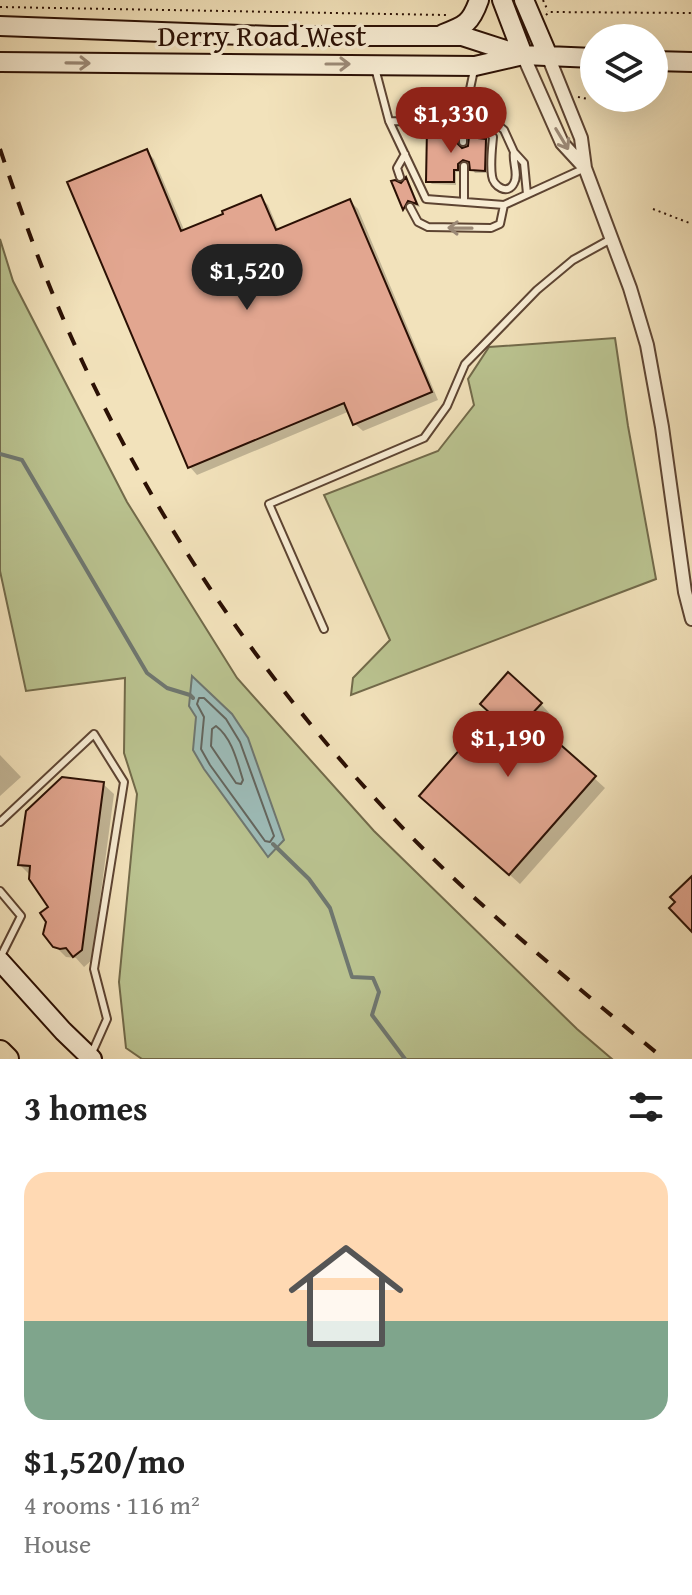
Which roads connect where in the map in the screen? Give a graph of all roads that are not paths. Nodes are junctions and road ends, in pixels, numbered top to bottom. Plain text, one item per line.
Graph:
1 (479, 0) edge
2 (502, 0) edge
3 (524, 0) edge
4 (0, 26) edge
5 (441, 35) junction
6 (523, 55) junction
7 (548, 56) junction
8 (580, 57) edge
9 (668, 61) edge
10 (0, 62) edge
11 (692, 62) edge
12 (373, 64) junction
13 (475, 66) junction
14 (389, 121) junction
15 (463, 126) junction
16 (463, 142) dead end
17 (514, 152) junction
18 (405, 154) junction
19 (464, 166) dead end
20 (585, 168) junction
21 (400, 177) dead end
22 (527, 194) junction
23 (464, 201) junction
24 (504, 205) junction
25 (410, 207) dead end
26 (611, 239) junction
27 (692, 619) edge
28 (324, 629) dead end
29 (0, 822) edge
30 (0, 891) edge
31 (0, 960) edge
32 (0, 1052) edge
33 (91, 1058) edge
34 (7, 1059) edge

1 - 5 main road
2 - 6 main road
3 - 7 main road
4 - 5 main road, Derry Road West
5 - 6 main road, Derry Road West
6 - 7 main road, Derry Road West
6 - 13 main road, Derry Road West
6 -> 20 street
7 - 8 main road, Derry Road West
7 - 20 street
9 - 11 main road
10 -> 12 main road, Derry Road West
12 - 13 main road, Derry Road West
12 - 14 lane
13 - 15 lane
14 - 15 lane
14 - 18 lane
15 - 16 lane
15 - 17 lane
15 - 17 lane
17 - 22 lane
18 - 21 lane
18 - 23 lane
19 - 23 lane
20 - 22 lane
20 - 26 street
22 - 24 lane
23 - 24 lane
24 -> 25 lane
26 - 27 street
26 - 28 lane
29 - 33 lane
30 - 31 lane
31 - 33 main road
32 - 34 highway

